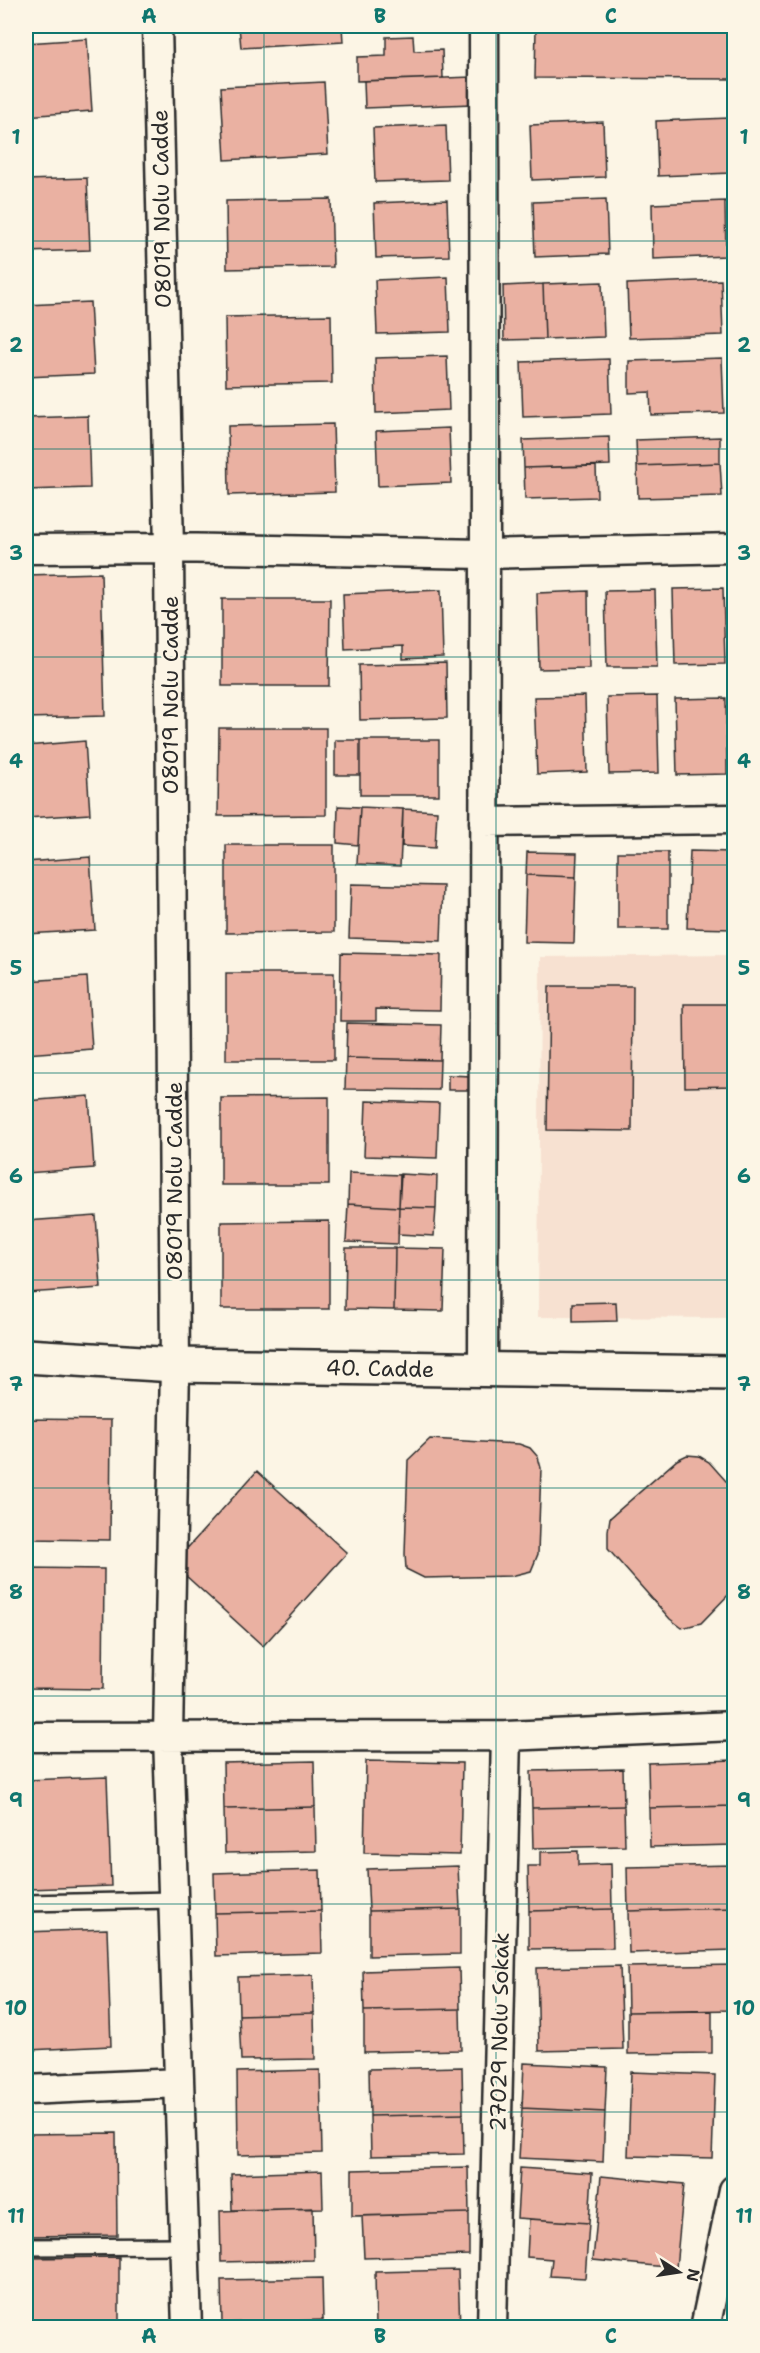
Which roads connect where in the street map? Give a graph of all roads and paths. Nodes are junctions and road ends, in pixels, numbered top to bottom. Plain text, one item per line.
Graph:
1 (158, 26) edge
2 (484, 26) edge
3 (169, 548) junction
4 (735, 548) edge
5 (26, 549) edge
6 (485, 554) junction
7 (735, 819) edge
8 (484, 822) junction
9 (26, 1356) edge
10 (175, 1365) junction
11 (483, 1369) junction
12 (735, 1373) edge
13 (735, 1726) edge
14 (168, 1736) junction
15 (506, 1736) junction
16 (26, 1737) edge
17 (173, 1900) junction
18 (26, 1903) edge
19 (179, 2083) junction
20 (26, 2090) edge
21 (735, 2190) edge
22 (185, 2246) junction
23 (26, 2247) edge
24 (187, 2328) edge
25 (492, 2328) edge
26 (705, 2328) edge

1 - 3 street, 08019 Nolu Cadde
2 - 6 street
3 - 5 street
3 - 6 street
3 - 10 street, 08019 Nolu Cadde
4 - 6 street
6 - 8 street
7 - 8 street
8 - 11 street
9 - 10 street, 40. Cadde
10 - 11 street, 40. Cadde
10 - 14 street, 08019 Nolu Cadde
11 - 12 street, 40. Cadde
13 - 15 street
14 - 15 street
14 - 16 street
14 - 17 street, 08019 Nolu Cadde
15 - 25 street, 27029 Nolu Sokak
17 - 18 lane
17 - 19 street, 08019 Nolu Cadde
19 - 20 street
19 - 22 street, 08019 Nolu Cadde
21 - 26 street
22 - 23 lane
22 - 24 street, 08019 Nolu Cadde

